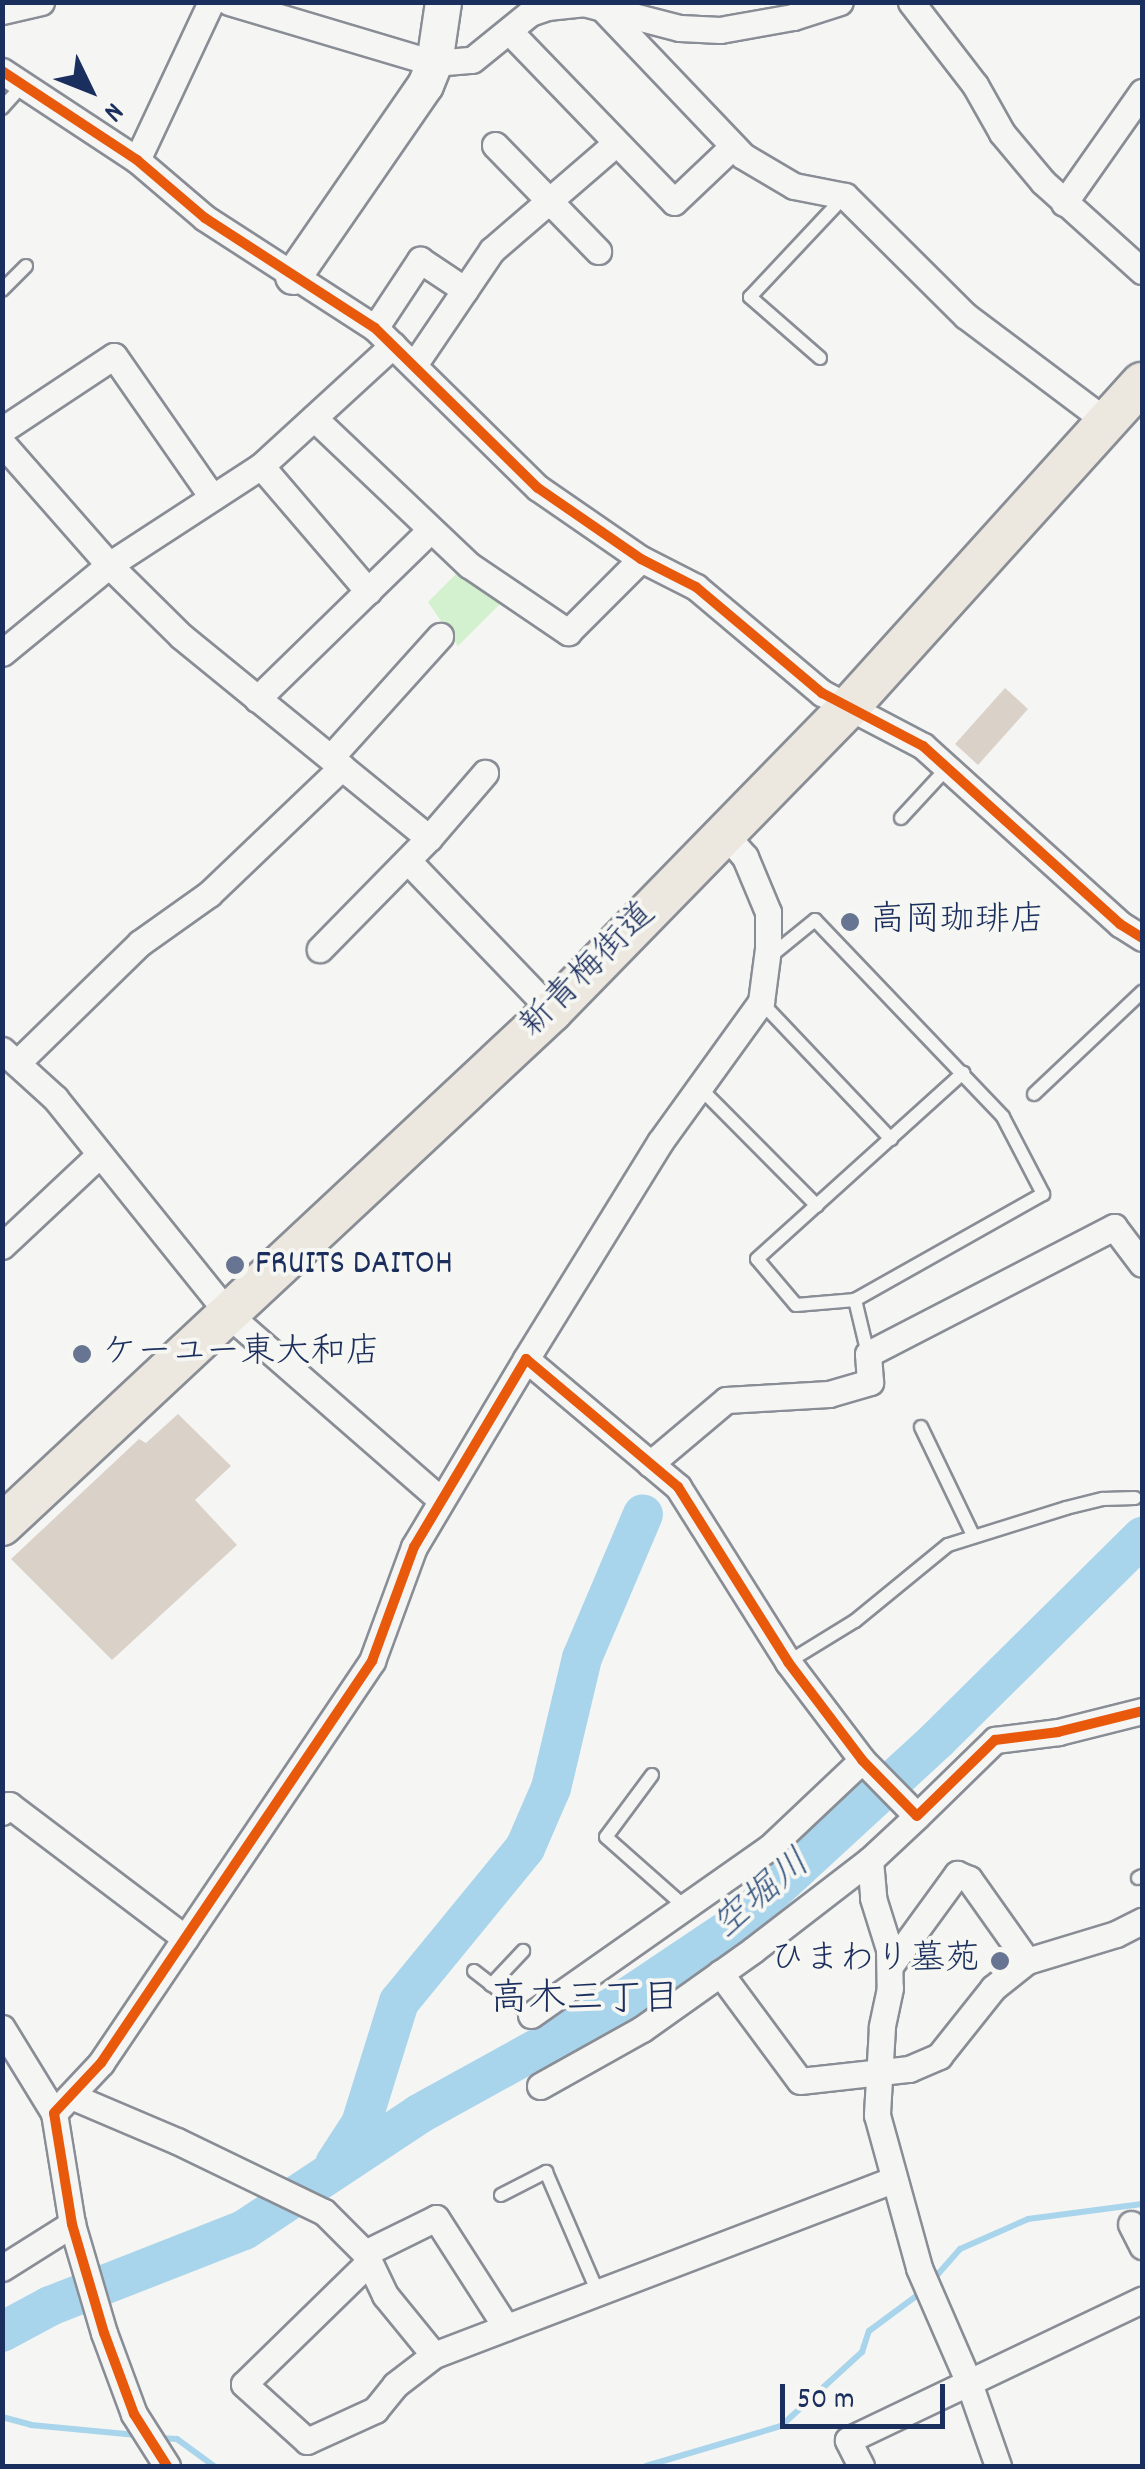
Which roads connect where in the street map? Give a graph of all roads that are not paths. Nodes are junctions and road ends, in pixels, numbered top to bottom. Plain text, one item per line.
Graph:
1 (41, 2) edge
2 (210, 2) edge
3 (229, 2) edge
4 (443, 2) edge
5 (840, 2) edge
6 (911, 2) edge
7 (602, 8) junction
8 (2, 12) edge
9 (510, 32) junction
10 (434, 63) junction
11 (13, 78) edge
12 (1142, 92) edge
13 (2, 108) edge
14 (616, 143) junction
15 (495, 145) dead end
16 (733, 146) junction
17 (137, 160) junction
18 (844, 196) junction
19 (549, 201) junction
20 (1064, 204) junction
21 (598, 251) dead end
22 (26, 266) dead end
23 (1142, 270) edge
24 (294, 276) junction
25 (2, 290) edge
26 (465, 290) junction
27 (384, 337) junction
28 (820, 358) dead end
29 (414, 364) junction
30 (1142, 383) edge
31 (314, 418) junction
32 (1107, 422) junction
33 (2, 430) edge
34 (2, 443) edge
35 (262, 466) junction
36 (212, 496) junction
37 (430, 530) junction
38 (641, 558) junction
39 (108, 565) junction
40 (368, 591) junction
41 (440, 636) dead end
42 (2, 653) edge
43 (257, 699) junction
44 (848, 708) junction
45 (337, 762) junction
46 (948, 766) junction
47 (485, 772) dead end
48 (901, 818) dead end
49 (726, 834) junction
50 (429, 838) junction
51 (408, 862) junction
52 (1142, 938) edge
53 (320, 949) dead end
54 (767, 959) junction
55 (1142, 992) edge
56 (760, 1002) junction
57 (552, 1011) junction
58 (10, 1056) edge
59 (963, 1073) junction
60 (700, 1088) junction
61 (1034, 1094) dead end
62 (891, 1139) junction
63 (100, 1154) junction
64 (818, 1206) junction
65 (5, 1240) edge
66 (1142, 1264) edge
67 (854, 1300) junction
68 (230, 1316) junction
69 (868, 1354) junction
70 (526, 1359) junction
71 (921, 1427) dead end
72 (650, 1464) junction
73 (1135, 1498) dead end
74 (440, 1499) junction
75 (2, 1525) edge
76 (973, 1535) junction
77 (788, 1662) junction
78 (1142, 1710) edge
79 (865, 1762) junction
80 (652, 1776) dead end
81 (2, 1812) edge
82 (914, 1812) junction
83 (870, 1860) junction
84 (686, 1909) junction
85 (1142, 1921) edge
86 (184, 1938) junction
87 (523, 1951) dead end
88 (1027, 1960) junction
89 (890, 1966) junction
90 (474, 1971) dead end
91 (720, 1974) junction
92 (490, 1985) junction
93 (530, 2014) joint
94 (2, 2028) edge
95 (878, 2072) junction
96 (540, 2086) dead end
97 (62, 2104) junction
98 (892, 2180) junction
99 (502, 2195) dead end
100 (72, 2224) junction
101 (366, 2258) junction
102 (2, 2268) edge
103 (598, 2294) junction
104 (1142, 2300) edge
105 (506, 2327) junction
106 (434, 2355) junction
107 (969, 2383) junction
108 (166, 2465) edge
109 (861, 2466) edge
110 (998, 2466) edge

1 - 8 street
2 - 17 street
3 - 10 street
4 - 10 street
5 - 7 street
6 - 20 street
7 - 9 street
7 - 16 street
9 - 10 street
9 - 14 street
10 - 24 street
11 - 13 lane
11 - 17 street
12 - 20 street
14 - 16 street
14 - 19 street
15 - 19 street
16 - 18 street
17 - 24 street
18 - 28 lane
18 - 32 street
19 - 21 street
19 - 26 street
20 - 23 street
22 - 25 lane
24 - 27 street
26 - 27 street
26 - 29 street
27 - 29 street
27 - 31 street
29 - 38 street
30 - 32 main road, 新青梅街道
31 - 35 street
31 - 37 street
32 - 44 main road, 新青梅街道
33 - 36 street
34 - 39 street
35 - 36 street
35 - 40 street
36 - 39 street
37 - 38 street
37 - 40 street
38 - 44 street
39 - 42 street
39 - 43 street
40 - 43 street
41 - 45 street
43 - 45 street
44 - 46 street
44 - 49 main road, 新青梅街道
45 - 50 street
45 - 58 street
46 - 48 lane
46 - 52 street
47 - 50 street
49 - 54 street
49 - 57 main road, 新青梅街道
50 - 51 street
51 - 53 street
51 - 57 street
54 - 56 street
54 - 59 lane
55 - 61 lane
56 - 60 street
56 - 62 lane
57 - 68 main road, 新青梅街道
58 - 63 street
59 - 62 lane
59 - 67 lane
60 - 64 lane
60 - 70 street
62 - 64 lane
63 - 65 street
63 - 68 street
64 - 67 lane
66 - 69 street
67 - 69 lane
68 - 74 street
68 - 75 main road, 新青梅街道
69 - 72 street
70 - 72 street
70 - 74 street
71 - 76 lane
72 - 77 street
73 - 76 lane
74 - 86 street
76 - 77 lane
77 - 79 street
78 - 82 street
79 - 82 street
79 - 84 street
80 - 84 lane
81 - 86 street
82 - 83 street
83 - 89 street
83 - 91 street
84 - 93 street
85 - 88 street
86 - 97 street
87 - 92 lane
88 - 89 street
88 - 95 street
89 - 95 street
90 - 92 lane
91 - 95 street
91 - 96 street
92 - 93 lane
94 - 97 street
95 - 98 street
97 - 100 street
97 - 101 street
98 - 103 street
98 - 107 street
99 - 103 lane
100 - 102 street
100 - 108 street
101 - 105 street
101 - 106 street
101 - 106 street
103 - 105 street
104 - 107 street
105 - 106 street
107 - 109 street
107 - 110 street

